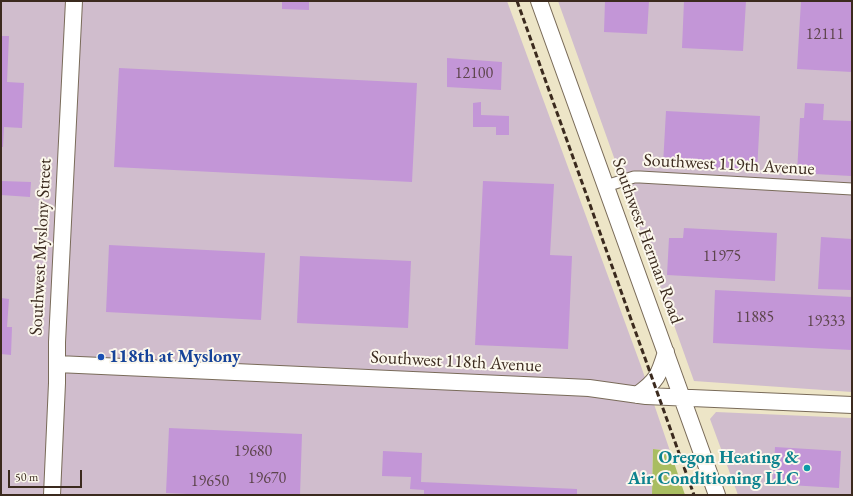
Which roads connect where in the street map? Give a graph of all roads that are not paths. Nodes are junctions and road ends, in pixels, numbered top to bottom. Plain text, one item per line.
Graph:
1 (74, 1) edge
2 (539, 1) edge
3 (606, 186) junction
4 (852, 188) edge
5 (666, 352) junction
6 (57, 364) junction
7 (637, 395) junction
8 (682, 397) junction
9 (852, 405) edge
10 (52, 495) edge
11 (717, 495) edge

1 - 6 street, Southwest Myslony Street
2 - 3 street, Southwest Herman Road
3 - 4 street, Southwest 119th Avenue
3 - 5 street, Southwest Herman Road
5 - 7 street
5 - 8 street, Southwest Herman Road
6 - 7 street, Southwest 118th Avenue
6 - 10 street, Southwest Myslony Street
7 - 8 street, Southwest 118th Avenue
8 - 9 street, Southwest 118th Avenue
8 - 11 street, Southwest Herman Road

